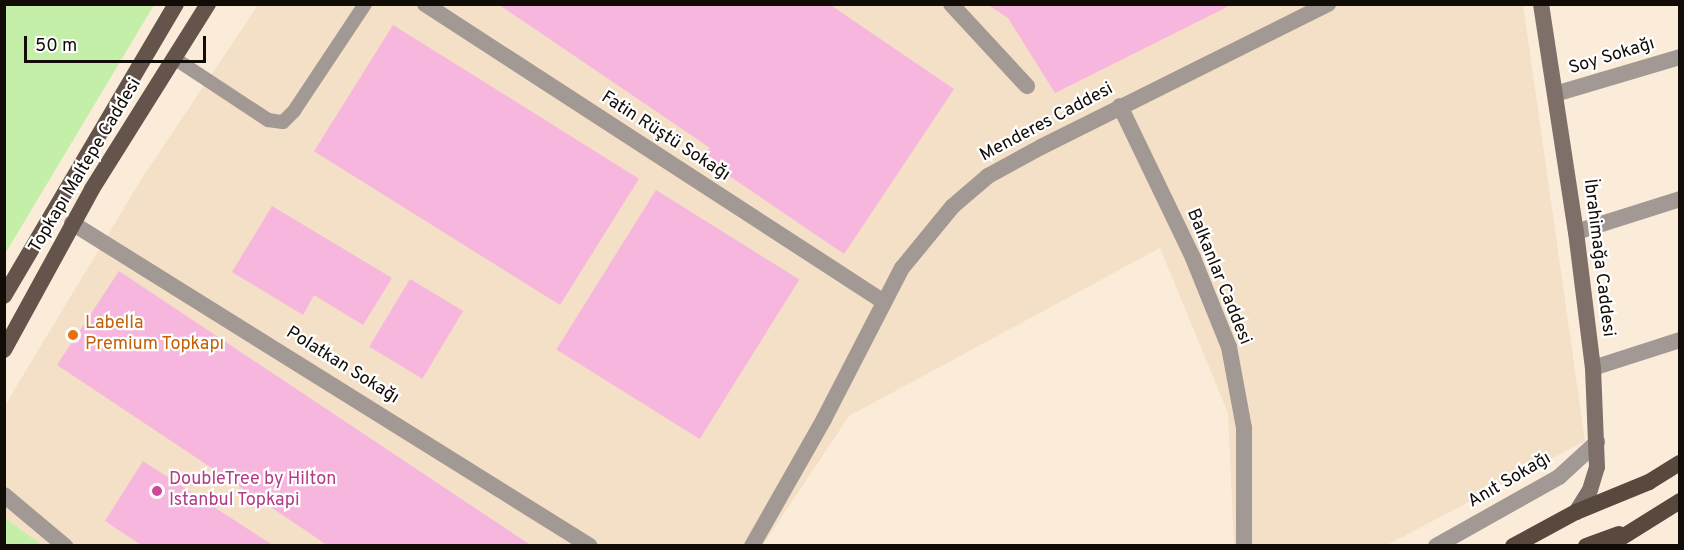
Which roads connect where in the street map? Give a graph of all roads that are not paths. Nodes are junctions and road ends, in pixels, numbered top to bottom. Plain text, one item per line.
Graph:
1 (176, 4) edge
2 (208, 4) edge
3 (365, 4) edge
4 (425, 4) edge
5 (951, 4) edge
6 (1328, 4) edge
7 (1541, 4) edge
8 (1680, 57) edge
9 (174, 58) junction
10 (1027, 86) dead end
11 (1555, 94) junction
12 (1120, 106) junction
13 (1680, 199) edge
14 (72, 223) junction
15 (1576, 232) junction
16 (4, 296) edge
17 (884, 302) junction
18 (1680, 340) edge
19 (4, 350) edge
20 (1593, 368) junction
21 (1597, 442) junction
22 (1680, 463) edge
23 (4, 495) edge
24 (1680, 501) edge
25 (1576, 512) junction
26 (1631, 530) junction
27 (65, 546) edge
28 (590, 546) edge
29 (752, 546) edge
30 (1244, 546) edge
31 (1436, 546) edge
32 (1513, 546) edge
33 (1586, 546) edge
34 (1608, 546) edge

1 - 16 main road, Topkapı Maltepe Caddesi
2 - 9 main road, Topkapı Maltepe Caddesi
3 - 9 lane
4 - 17 street, Fatin Rüştü Sokağı
5 - 10 street
6 - 12 street, Menderes Caddesi
7 - 11 main road, İbrahimağa Caddesi
8 - 11 street, Soy Sokağı
9 - 14 main road, Topkapı Maltepe Caddesi
11 - 15 main road, İbrahimağa Caddesi
12 - 17 street, Menderes Caddesi
12 - 30 street, Balkanlar Caddesi
13 - 15 street
14 - 19 main road, Topkapı Maltepe Caddesi
14 - 28 street, Polatkan Sokağı
15 - 20 main road, İbrahimağa Caddesi
17 - 29 street, Menderes Caddesi
18 - 20 street
20 - 21 main road, İbrahimağa Caddesi
21 - 25 main road, İbrahimağa Caddesi
21 - 31 street, Anıt Sokağı
22 - 25 highway
23 - 27 street
24 - 26 highway
25 - 32 highway
26 - 33 highway
26 - 34 highway

